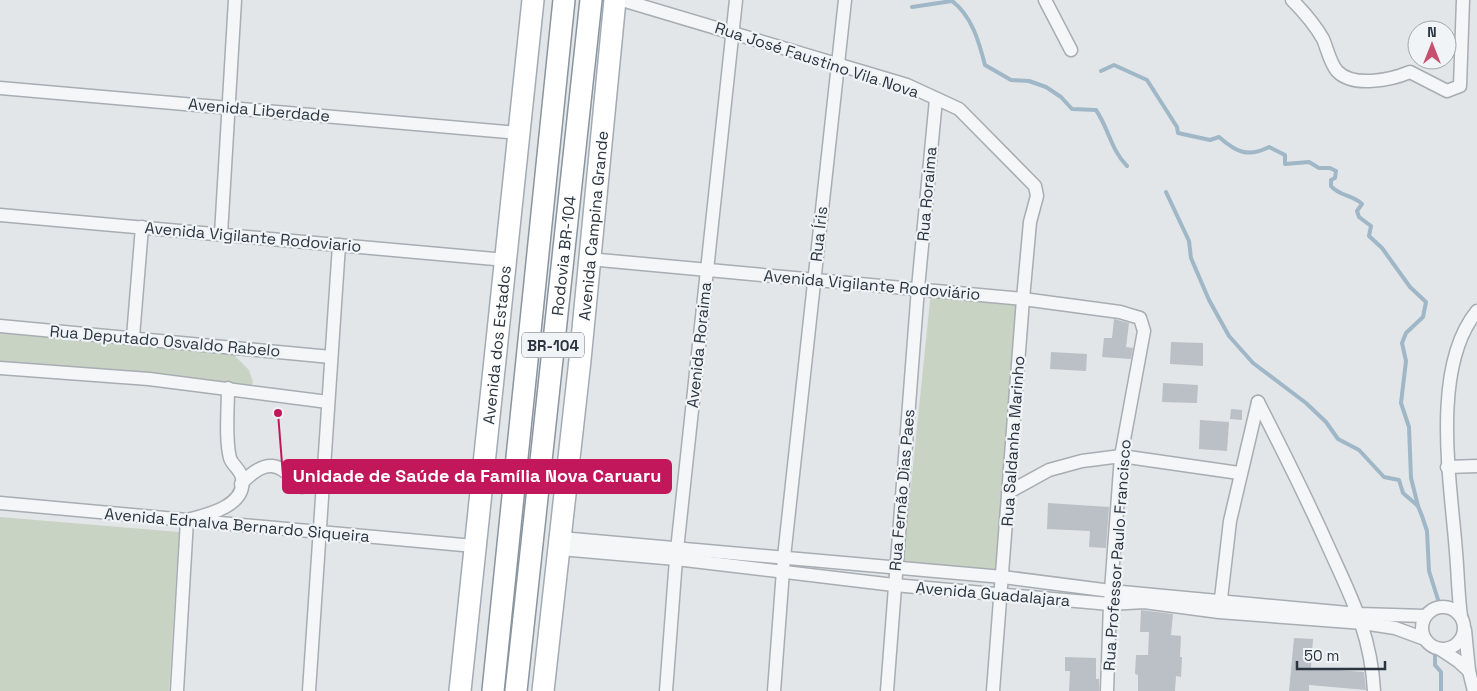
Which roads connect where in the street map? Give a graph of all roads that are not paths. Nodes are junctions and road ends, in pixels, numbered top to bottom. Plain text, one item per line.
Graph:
1 (235, 0) edge
2 (533, 0) edge
3 (564, 0) edge
4 (591, 0) edge
5 (615, 0) edge
6 (622, 0) edge
7 (736, 0) edge
8 (845, 0) edge
9 (1045, 0) edge
10 (1292, 0) edge
11 (1463, 0) edge
12 (732, 32) junction
13 (1071, 50) dead end
14 (837, 65) junction
15 (0, 88) edge
16 (936, 99) junction
17 (227, 107) junction
18 (518, 133) junction
19 (1037, 192) joint
20 (0, 215) edge
21 (142, 227) junction
22 (221, 234) junction
23 (339, 245) junction
24 (589, 259) junction
25 (506, 260) junction
26 (707, 272) junction
27 (815, 280) junction
28 (918, 288) junction
29 (1023, 299) junction
30 (1477, 312) edge
31 (0, 326) edge
32 (1144, 331) joint
33 (133, 337) junction
34 (331, 356) junction
35 (0, 368) edge
36 (228, 388) junction
37 (328, 402) junction
38 (1121, 456) junction
39 (1477, 466) edge
40 (1447, 467) junction
41 (1239, 473) junction
42 (242, 484) junction
43 (302, 487) dead end
44 (1009, 492) junction
45 (0, 503) edge
46 (187, 520) junction
47 (320, 533) junction
48 (561, 544) junction
49 (474, 546) junction
50 (677, 553) junction
51 (784, 557) junction
52 (895, 568) junction
53 (783, 572) junction
54 (1003, 577) junction
55 (1456, 582) junction
56 (894, 585) junction
57 (1002, 595) junction
58 (1111, 598) junction
59 (1220, 606) junction
60 (1440, 607) junction
61 (1425, 616) junction
62 (1361, 619) junction
63 (1463, 622) junction
64 (1425, 640) junction
65 (1440, 649) junction
66 (1469, 671) junction
67 (177, 691) edge
68 (309, 691) edge
69 (460, 691) edge
70 (493, 691) edge
71 (516, 691) edge
72 (543, 691) edge
73 (666, 691) edge
74 (774, 691) edge
75 (886, 691) edge
76 (993, 691) edge
77 (1107, 691) edge
78 (1374, 691) edge
79 (1474, 691) edge

1 - 17 street
2 - 18 main road, Avenida dos Estados
3 - 70 main road, Rodovia BR-104 / BR-104
4 - 71 main road, Rodovia BR-104 / BR-104
5 - 24 main road, Avenida Campina Grande
6 - 12 street, Rua José Faustino Vila Nova
7 - 12 street, Avenida Roraima
8 - 14 street, Rua Íris
9 - 13 street
10 - 11 street
12 - 14 street, Rua José Faustino Vila Nova
12 - 26 street, Avenida Roraima
14 - 16 street, Rua José Faustino Vila Nova
14 - 27 street, Rua Íris
15 - 17 street, Avenida Liberdade
16 - 19 street, Rua José Faustino Vila Nova
16 - 28 street, Rua Roraima
17 - 18 street, Avenida Liberdade
17 - 22 street
18 - 25 main road, Avenida dos Estados
19 - 29 street, Rua Saldanha Marinho
20 - 21 street, Avenida Vigilante Rodoviario
21 - 22 street, Avenida Vigilante Rodoviario
21 - 33 street
22 - 23 street, Avenida Vigilante Rodoviario
23 - 25 street, Avenida Vigilante Rodoviario
23 - 34 street
24 - 26 street, Avenida Vigilante Rodoviário
24 - 48 main road, Avenida Campina Grande
25 - 49 main road, Avenida dos Estados
26 - 27 street, Avenida Vigilante Rodoviário
26 - 50 street, Avenida Roraima
27 - 28 street, Avenida Vigilante Rodoviário
27 - 51 street, Rua Íris
28 - 29 street, Avenida Vigilante Rodoviário
28 - 52 street, Rua Fernão Dias Paes
29 - 32 street, Avenida Vigilante Rodoviário
29 - 44 street, Rua Saldanha Marinho
30 - 40 street
31 - 33 street, Rua Deputado Osvaldo Rabelo
32 - 38 street, Rua Professor Paulo Francisco
33 - 34 street, Rua Deputado Osvaldo Rabelo
34 - 37 street
35 - 36 street
36 - 37 street
36 - 42 street
37 - 47 street
38 - 41 street
38 - 44 street
38 - 58 street, Rua Professor Paulo Francisco
39 - 40 street
40 - 55 street
41 - 59 street
41 - 62 street
42 - 43 street
42 - 46 street
44 - 54 street, Rua Saldanha Marinho
45 - 46 street, Avenida Ednalva Bernardo Siqueira
46 - 47 street, Avenida Ednalva Bernardo Siqueira
46 - 67 street
47 - 49 street, Avenida Ednalva Bernardo Siqueira
47 - 68 street
48 - 50 street, Avenida Guadalajara
48 - 72 main road, Avenida Campina Grande
49 - 69 main road, Avenida dos Estados
50 - 51 street
50 - 53 street, Avenida Guadalajara
50 - 73 street, Avenida Roraima
51 - 52 street
51 - 53 street, Rua Íris
52 - 54 street
52 - 56 street, Rua Fernão Dias Paes
53 - 56 street, Avenida Guadalajara
53 - 74 street, Rua Íris
54 - 57 street, Rua Saldanha Marinho
54 - 58 street
55 - 60 street
55 - 63 street
56 - 57 street, Avenida Guadalajara
56 - 75 street, Rua Fernão Dias Paes
57 - 58 street, Avenida Guadalajara
57 - 76 street, Rua Saldanha Marinho
58 - 59 street
58 - 77 street, Rua Professor Paulo Francisco
59 - 62 street
60 - 61 street
60 - 63 street
61 - 62 street
61 - 64 street
62 - 64 street
62 - 78 street
63 - 65 street
63 - 66 street
64 - 65 street
65 - 66 street
66 - 79 street

